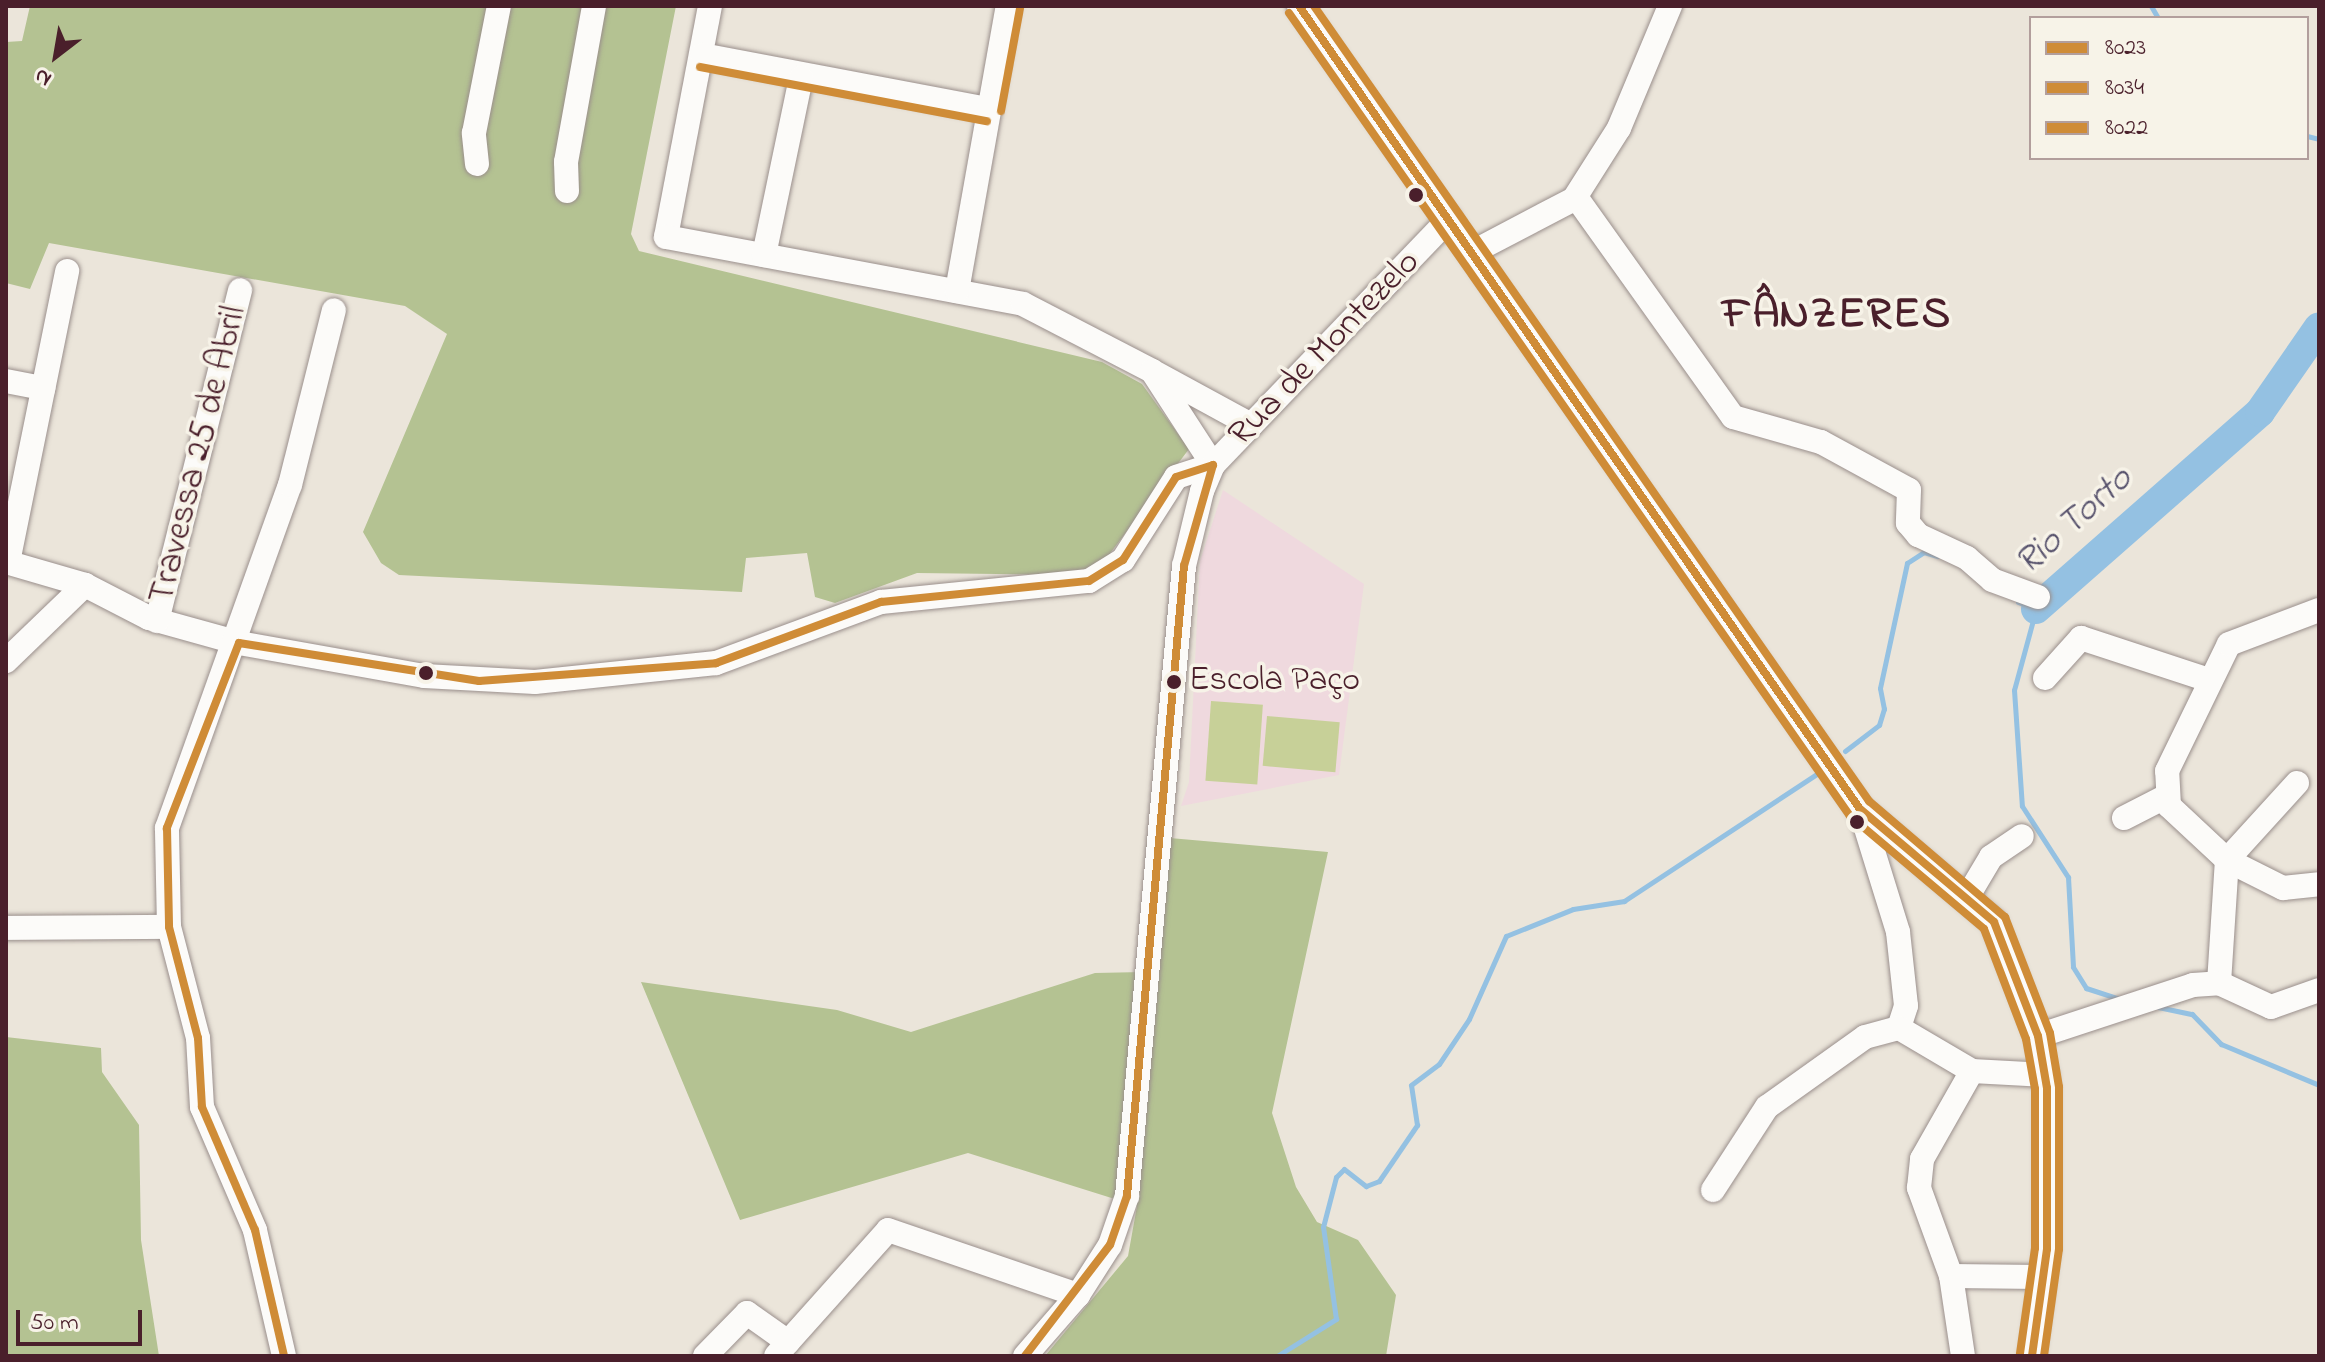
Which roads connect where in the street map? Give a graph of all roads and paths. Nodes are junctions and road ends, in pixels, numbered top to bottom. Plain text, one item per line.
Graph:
1 (499, 6) edge
2 (594, 6) edge
3 (710, 6) edge
4 (1008, 6) edge
5 (1299, 6) edge
6 (1670, 6) edge
7 (702, 55) junction
8 (801, 78) junction
9 (989, 109) junction
10 (477, 164) dead end
11 (567, 191) dead end
12 (1576, 197) junction
13 (1449, 219) junction
14 (1473, 252) junction
15 (764, 255) junction
16 (67, 271) dead end
17 (240, 290) dead end
18 (957, 291) junction
19 (334, 310) dead end
20 (1152, 371) junction
21 (6, 381) edge
22 (43, 388) junction
23 (1251, 425) junction
24 (1213, 465) junction
25 (7, 562) edge
26 (85, 585) junction
27 (2038, 597) dead end
28 (2319, 610) edge
29 (157, 621) junction
30 (239, 643) junction
31 (6, 661) edge
32 (2045, 678) dead end
33 (2209, 680) junction
34 (2297, 783) dead end
35 (2165, 797) junction
36 (1860, 809) junction
37 (2124, 818) dead end
38 (2022, 836) dead end
39 (2227, 860) junction
40 (2319, 884) edge
41 (1969, 894) junction
42 (169, 927) junction
43 (6, 928) edge
44 (2219, 983) junction
45 (2319, 990) edge
46 (1899, 1028) junction
47 (2038, 1036) junction
48 (1972, 1071) junction
49 (2046, 1075) junction
50 (1713, 1190) dead end
51 (1951, 1276) junction
52 (2040, 1277) junction
53 (1078, 1295) junction
54 (782, 1349) edge
55 (284, 1356) edge
56 (705, 1356) edge
57 (1025, 1356) edge
58 (1963, 1356) edge
59 (2032, 1356) edge

1 - 10 street
2 - 11 street
3 - 7 street
4 - 9 street
5 - 13 street
6 - 12 street
7 - 8 street
7 - 15 street
8 - 9 street
8 - 15 street
9 - 18 street
12 - 14 street
12 - 27 street
13 - 14 street
13 - 23 street, Rua de Montezelo
14 - 36 street
15 - 18 street
16 - 22 street
17 - 29 street, Travessa 25 de Abril
18 - 20 street
19 - 30 street
20 - 23 street
20 - 24 street
21 - 22 street
22 - 25 street
23 - 24 street, Rua de Montezelo
24 - 30 street
24 - 53 street, Rua de Montezelo
25 - 26 street
26 - 29 street
26 - 31 street
28 - 33 street
29 - 30 street
30 - 42 street
32 - 33 street
33 - 35 street
34 - 39 street
35 - 37 street
35 - 39 street
36 - 41 street
36 - 46 street
38 - 41 street
39 - 40 street
39 - 44 street
41 - 47 street
42 - 43 street
42 - 55 street
44 - 45 street
44 - 47 street
46 - 48 street
46 - 50 street
47 - 49 street
48 - 49 street
48 - 51 street
49 - 52 street
51 - 52 street
51 - 58 street
52 - 59 street
53 - 54 street
53 - 57 street, Rua de Montezelo
54 - 56 street

